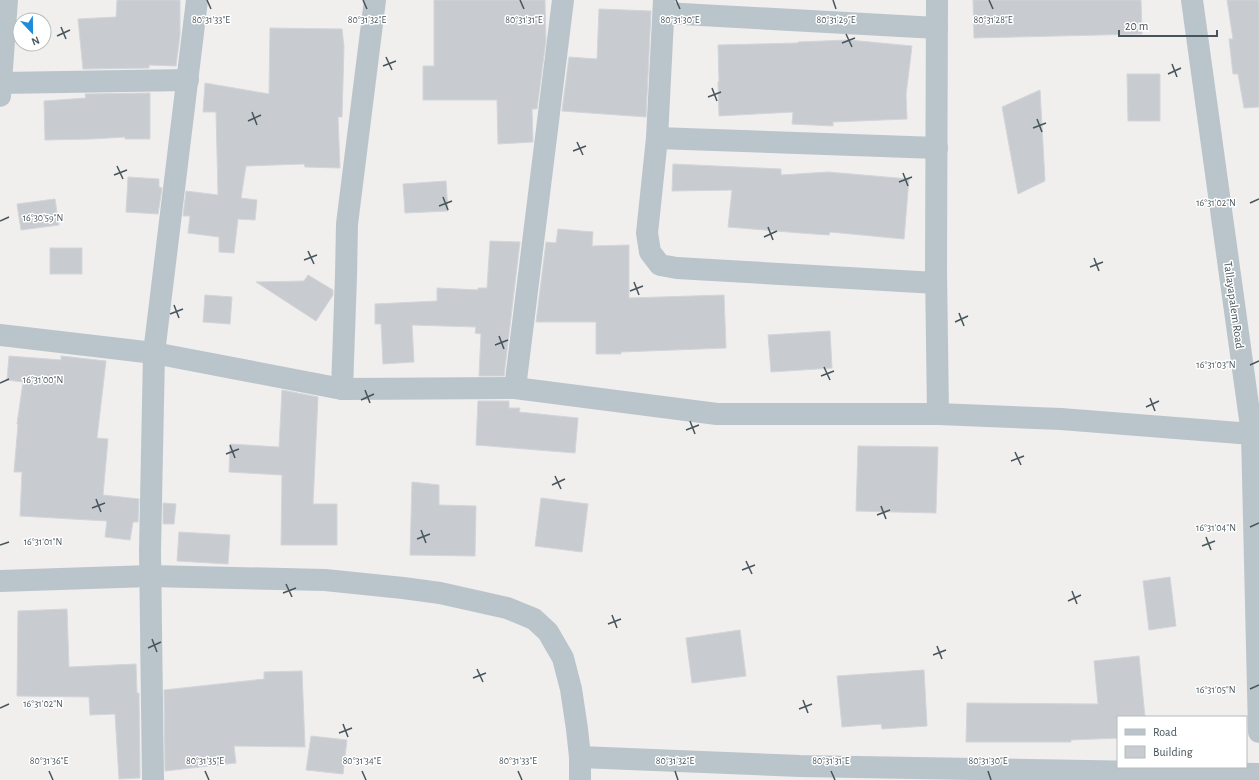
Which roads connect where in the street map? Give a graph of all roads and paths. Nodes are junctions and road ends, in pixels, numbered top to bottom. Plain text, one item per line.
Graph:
1 (7, 0) edge
2 (197, 0) edge
3 (375, 0) edge
4 (563, 0) edge
5 (937, 0) edge
6 (1192, 0) edge
7 (664, 7) edge
8 (937, 28) junction
9 (188, 80) junction
10 (0, 88) edge
11 (656, 138) junction
12 (937, 148) junction
13 (936, 283) junction
14 (0, 335) edge
15 (154, 353) junction
16 (515, 388) junction
17 (342, 389) junction
18 (938, 414) junction
19 (1252, 434) junction
20 (150, 576) junction
21 (0, 581) edge
22 (1259, 732) edge
23 (580, 757) junction
24 (801, 773) edge
25 (1259, 774) edge
26 (153, 780) edge
27 (580, 780) edge

1 - 10 street
2 - 9 street
3 - 17 street
4 - 16 street
5 - 8 street
6 - 19 street, Tallayapalem Road
7 - 8 street
7 - 11 street
8 - 12 street
9 - 10 street
9 - 15 street
11 - 12 street
11 - 13 street
12 - 13 street
13 - 18 street
14 - 15 street
15 - 17 street
15 - 20 street
16 - 17 street
16 - 18 street
18 - 19 street
19 - 22 street, Tallayapalem Road
20 - 21 street
20 - 23 street
20 - 26 street
23 - 24 street
23 - 27 street
24 - 25 street

